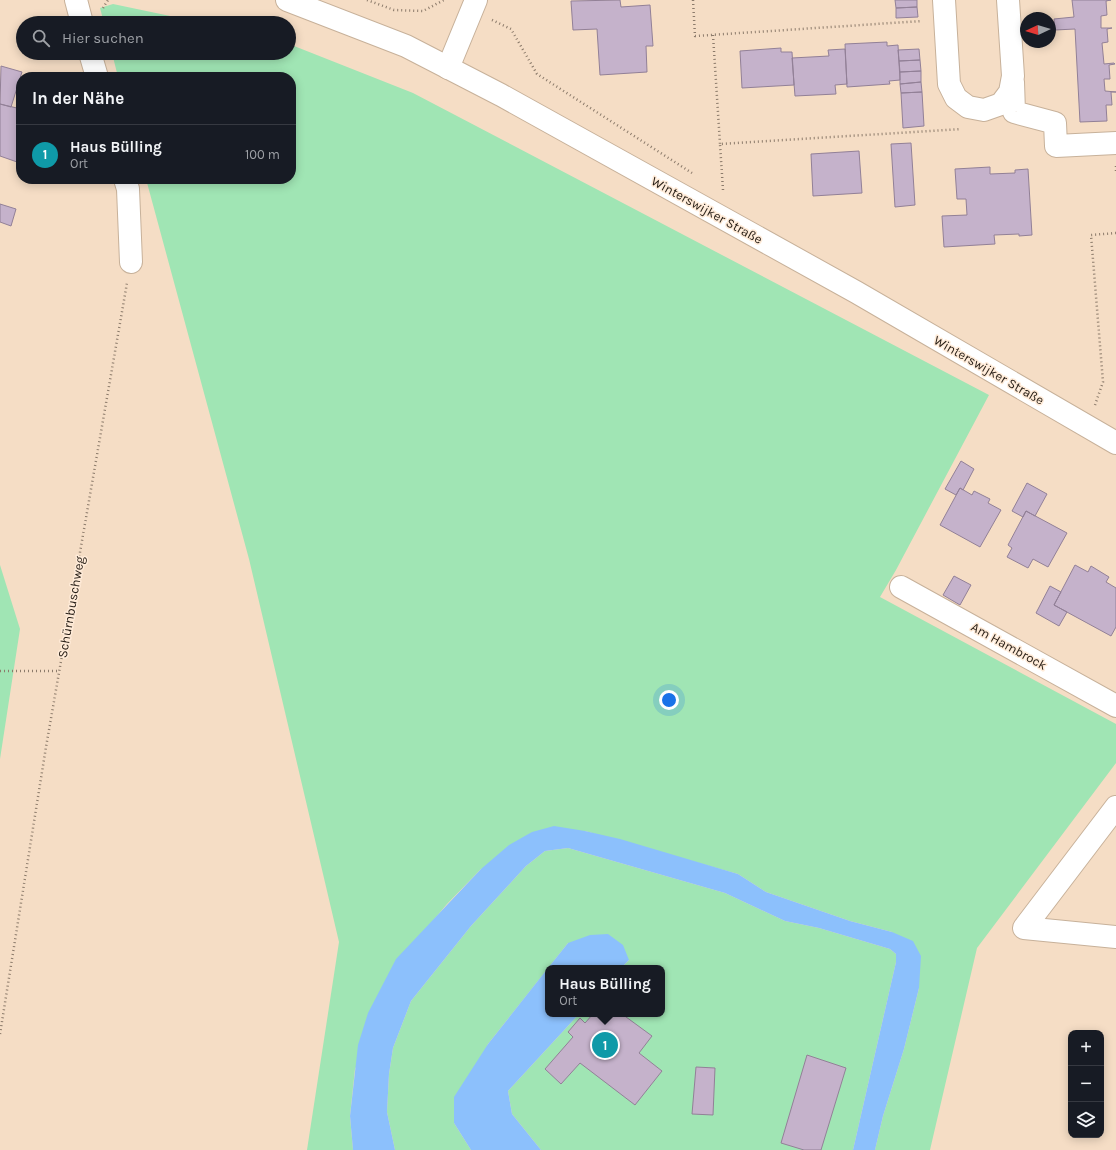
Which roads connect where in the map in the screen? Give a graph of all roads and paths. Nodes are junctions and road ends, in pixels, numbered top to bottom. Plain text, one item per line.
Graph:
1 (76, 0) edge
2 (287, 0) edge
3 (367, 0) edge
4 (444, 0) edge
5 (693, 0) edge
6 (1008, 0) edge
7 (474, 5) edge
8 (945, 10) edge
9 (80, 16) edge
10 (713, 35) junction
11 (92, 60) edge
12 (448, 68) junction
13 (96, 72) edge
14 (1013, 76) junction
15 (964, 129) dead end
16 (1116, 143) edge
17 (720, 144) junction
18 (694, 173) dead end
19 (126, 184) edge
20 (717, 187) dead end
21 (723, 190) junction
22 (730, 194) dead end
23 (1116, 233) edge
24 (131, 262) joint
25 (1088, 403) dead end
26 (1116, 443) edge
27 (901, 587) dead end
28 (0, 671) edge
29 (60, 671) junction
30 (1116, 706) edge
31 (1116, 807) edge
32 (1116, 937) edge
33 (0, 1034) edge

1 - 9 street
2 - 12 street, Winterswijker Straße
3 - 4 path
5 - 10 path
6 - 14 street
7 - 12 street
7 - 18 path
8 - 10 path
8 - 14 street
10 - 17 path
11 - 13 street
12 - 26 street, Winterswijker Straße
14 - 16 street
15 - 17 path
17 - 21 path
19 - 24 street
20 - 21 path
21 - 22 path
23 - 25 path
24 - 29 path, Schürnbuschweg
27 - 30 street, Am Hambrock
28 - 29 path
29 - 33 path, Schürnbuschweg
31 - 32 street

